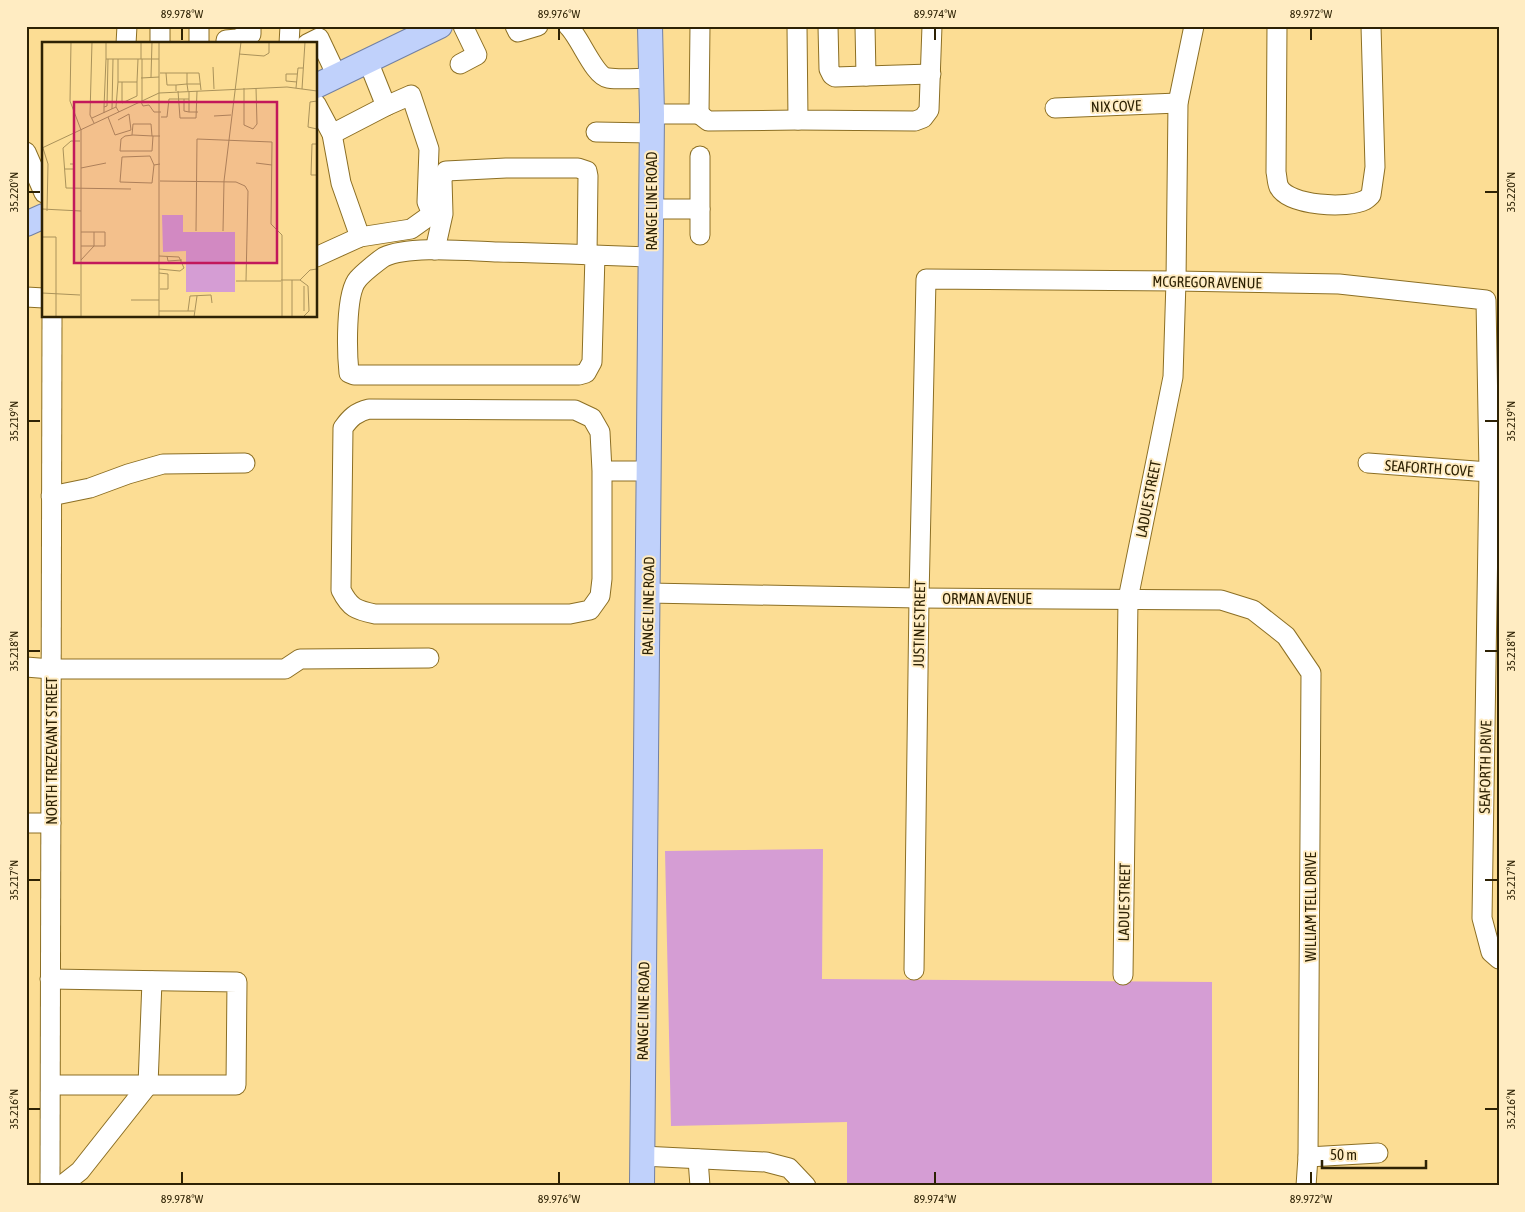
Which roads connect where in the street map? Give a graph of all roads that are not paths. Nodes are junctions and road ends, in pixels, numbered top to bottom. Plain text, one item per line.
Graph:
1 (127, 26) edge
2 (160, 26) edge
3 (199, 26) edge
4 (251, 26) edge
5 (290, 26) edge
6 (440, 26) edge
7 (463, 26) edge
8 (515, 26) edge
9 (538, 26) edge
10 (568, 26) edge
11 (650, 26) edge
12 (700, 26) edge
13 (797, 26) edge
14 (828, 26) edge
15 (865, 26) edge
16 (932, 26) edge
17 (1194, 26) edge
18 (1277, 26) edge
19 (1371, 26) edge
20 (226, 37) edge
21 (126, 42) edge
22 (160, 42) edge
23 (199, 42) edge
24 (289, 42) edge
25 (318, 47) edge
26 (368, 61) junction
27 (460, 64) dead end
28 (931, 74) junction
29 (866, 76) junction
30 (652, 78) junction
31 (327, 81) edge
32 (1178, 103) junction
33 (386, 106) junction
34 (318, 108) edge
35 (1055, 108) dead end
36 (699, 114) junction
37 (798, 120) junction
38 (652, 123) junction
39 (596, 132) dead end
40 (332, 134) junction
41 (26, 152) edge
42 (700, 156) dead end
43 (42, 188) edge
44 (651, 209) junction
45 (700, 209) junction
46 (42, 217) edge
47 (26, 224) edge
48 (700, 235) dead end
49 (360, 237) junction
50 (435, 250) junction
51 (591, 255) junction
52 (318, 256) edge
53 (650, 257) junction
54 (926, 279) joint
55 (1176, 281) junction
56 (26, 297) edge
57 (42, 298) edge
58 (1486, 300) joint
59 (52, 318) edge
60 (245, 464) dead end
61 (1368, 464) dead end
62 (649, 471) junction
63 (602, 472) junction
64 (1489, 472) junction
65 (51, 496) junction
66 (648, 593) junction
67 (919, 598) junction
68 (1128, 599) junction
69 (1286, 636) joint
70 (429, 658) dead end
71 (26, 667) edge
72 (51, 669) junction
73 (26, 822) edge
74 (51, 823) junction
75 (1499, 959) edge
76 (914, 970) dead end
77 (1123, 974) dead end
78 (50, 979) junction
79 (152, 981) junction
80 (51, 1085) junction
81 (148, 1085) junction
82 (1378, 1153) dead end
83 (642, 1156) junction
84 (1308, 1157) junction
85 (698, 1159) junction
86 (50, 1186) edge
87 (61, 1186) edge
88 (642, 1186) edge
89 (700, 1186) edge
90 (806, 1186) edge
91 (1306, 1186) edge

1 - 21 street
2 - 22 street
3 - 23 street
4 - 20 street
5 - 24 street
6 - 26 main road
7 - 27 street
8 - 9 street
10 - 30 street
11 - 30 main road, RANGE LINE ROAD
12 - 36 street
13 - 37 street
14 - 29 street
15 - 29 street
16 - 28 street
17 - 32 street, LADUE STREET
18 - 19 street
25 - 31 street
26 - 31 main road
26 - 33 street
28 - 29 street
28 - 37 street
30 - 38 main road, RANGE LINE ROAD
32 - 35 street, NIX COVE
32 - 55 street, LADUE STREET
33 - 40 street
33 - 49 street
34 - 40 street
36 - 37 street
36 - 38 street
38 - 39 street
38 - 44 main road, RANGE LINE ROAD
40 - 49 street
41 - 43 street
42 - 45 street
44 - 45 street
44 - 53 main road, RANGE LINE ROAD
45 - 48 street
46 - 47 main road
49 - 52 street
50 - 51 street
50 - 51 street
50 - 51 street
51 - 53 street
53 - 62 main road, RANGE LINE ROAD
54 - 55 street, MCGREGOR AVENUE
54 - 67 street, JUSTINE STREET
55 - 58 street, MCGREGOR AVENUE
55 - 68 street, LADUE STREET
56 - 57 street
58 - 64 street, SEAFORTH DRIVE
59 - 65 street, NORTH TREZEVANT STREET
60 - 65 street
61 - 64 street, SEAFORTH COVE
62 - 63 street
62 - 66 main road, RANGE LINE ROAD
63 - 63 street
64 - 75 street, SEAFORTH DRIVE
65 - 72 street, NORTH TREZEVANT STREET
66 - 67 street, ORMAN AVENUE
66 - 83 main road, RANGE LINE ROAD
67 - 68 street, ORMAN AVENUE
67 - 76 street, JUSTINE STREET
68 - 69 street, ORMAN AVENUE
68 - 77 street, LADUE STREET
69 - 84 street, WILLIAM TELL DRIVE
70 - 72 street
71 - 72 street
72 - 74 street, NORTH TREZEVANT STREET
73 - 74 street
74 - 78 street, NORTH TREZEVANT STREET
78 - 79 street
78 - 80 street, NORTH TREZEVANT STREET
79 - 81 street
79 - 81 street
80 - 81 street
80 - 86 street, NORTH TREZEVANT STREET
81 - 87 street
82 - 84 street
83 - 85 street
83 - 88 main road, RANGE LINE ROAD
84 - 91 street, WILLIAM TELL DRIVE
85 - 89 street
85 - 90 street

